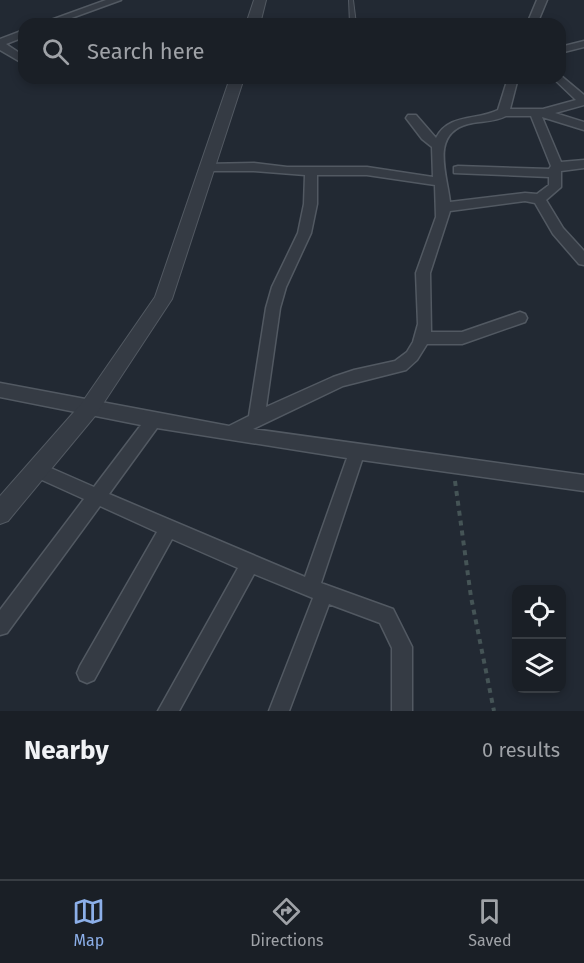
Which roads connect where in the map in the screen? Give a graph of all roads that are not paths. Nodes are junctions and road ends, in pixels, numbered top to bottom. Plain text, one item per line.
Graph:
1 (116, 0) edge
2 (260, 0) edge
3 (351, 0) edge
4 (542, 0) edge
5 (69, 16) junction
6 (63, 18) edge
7 (72, 18) edge
8 (255, 18) edge
9 (352, 18) edge
10 (534, 18) edge
11 (18, 36) edge
12 (0, 44) edge
13 (584, 45) edge
14 (566, 49) edge
15 (566, 49) edge
16 (18, 58) edge
17 (584, 58) edge
18 (235, 84) edge
19 (511, 84) edge
20 (565, 84) edge
21 (503, 112) junction
22 (539, 113) junction
23 (412, 118) dead end
24 (584, 126) edge
25 (439, 146) junction
26 (584, 165) edge
27 (208, 167) junction
28 (310, 170) junction
29 (458, 170) dead end
30 (556, 170) junction
31 (441, 182) junction
32 (539, 199) junction
33 (444, 207) junction
34 (584, 260) edge
35 (520, 318) dead end
36 (422, 338) junction
37 (0, 390) edge
38 (88, 410) junction
39 (257, 420) junction
40 (153, 421) junction
41 (230, 433) junction
42 (357, 452) junction
43 (37, 470) junction
44 (584, 483) edge
45 (97, 497) junction
46 (0, 513) edge
47 (168, 529) junction
48 (250, 564) junction
49 (317, 592) junction
50 (0, 626) edge
51 (87, 673) dead end
52 (168, 711) edge
53 (279, 711) edge
54 (402, 711) edge

1 - 5 street
2 - 8 street
3 - 9 lane
4 - 10 street
5 - 6 street
5 - 7 street
11 - 12 street
12 - 16 street
13 - 14 street
15 - 17 street
18 - 27 street
19 - 21 street
20 - 22 street
21 - 22 street
21 - 25 street
22 - 24 street
22 - 30 street
23 - 25 street
25 - 31 street
26 - 30 street
27 - 28 street
27 - 38 street
28 - 31 street
28 - 39 street
29 - 30 street
30 - 32 street
31 - 33 street
32 - 33 street
32 - 34 street
33 - 36 street
35 - 36 street
36 - 39 street
37 - 38 street
38 - 40 street
38 - 43 street
39 - 41 street
40 - 41 street
40 - 45 street
41 - 42 street
42 - 44 street
42 - 49 street
43 - 45 street
43 - 46 street
45 - 47 street
45 - 50 street
47 - 48 street
47 - 51 street
48 - 49 street
48 - 52 street
49 - 53 street
49 - 54 street

